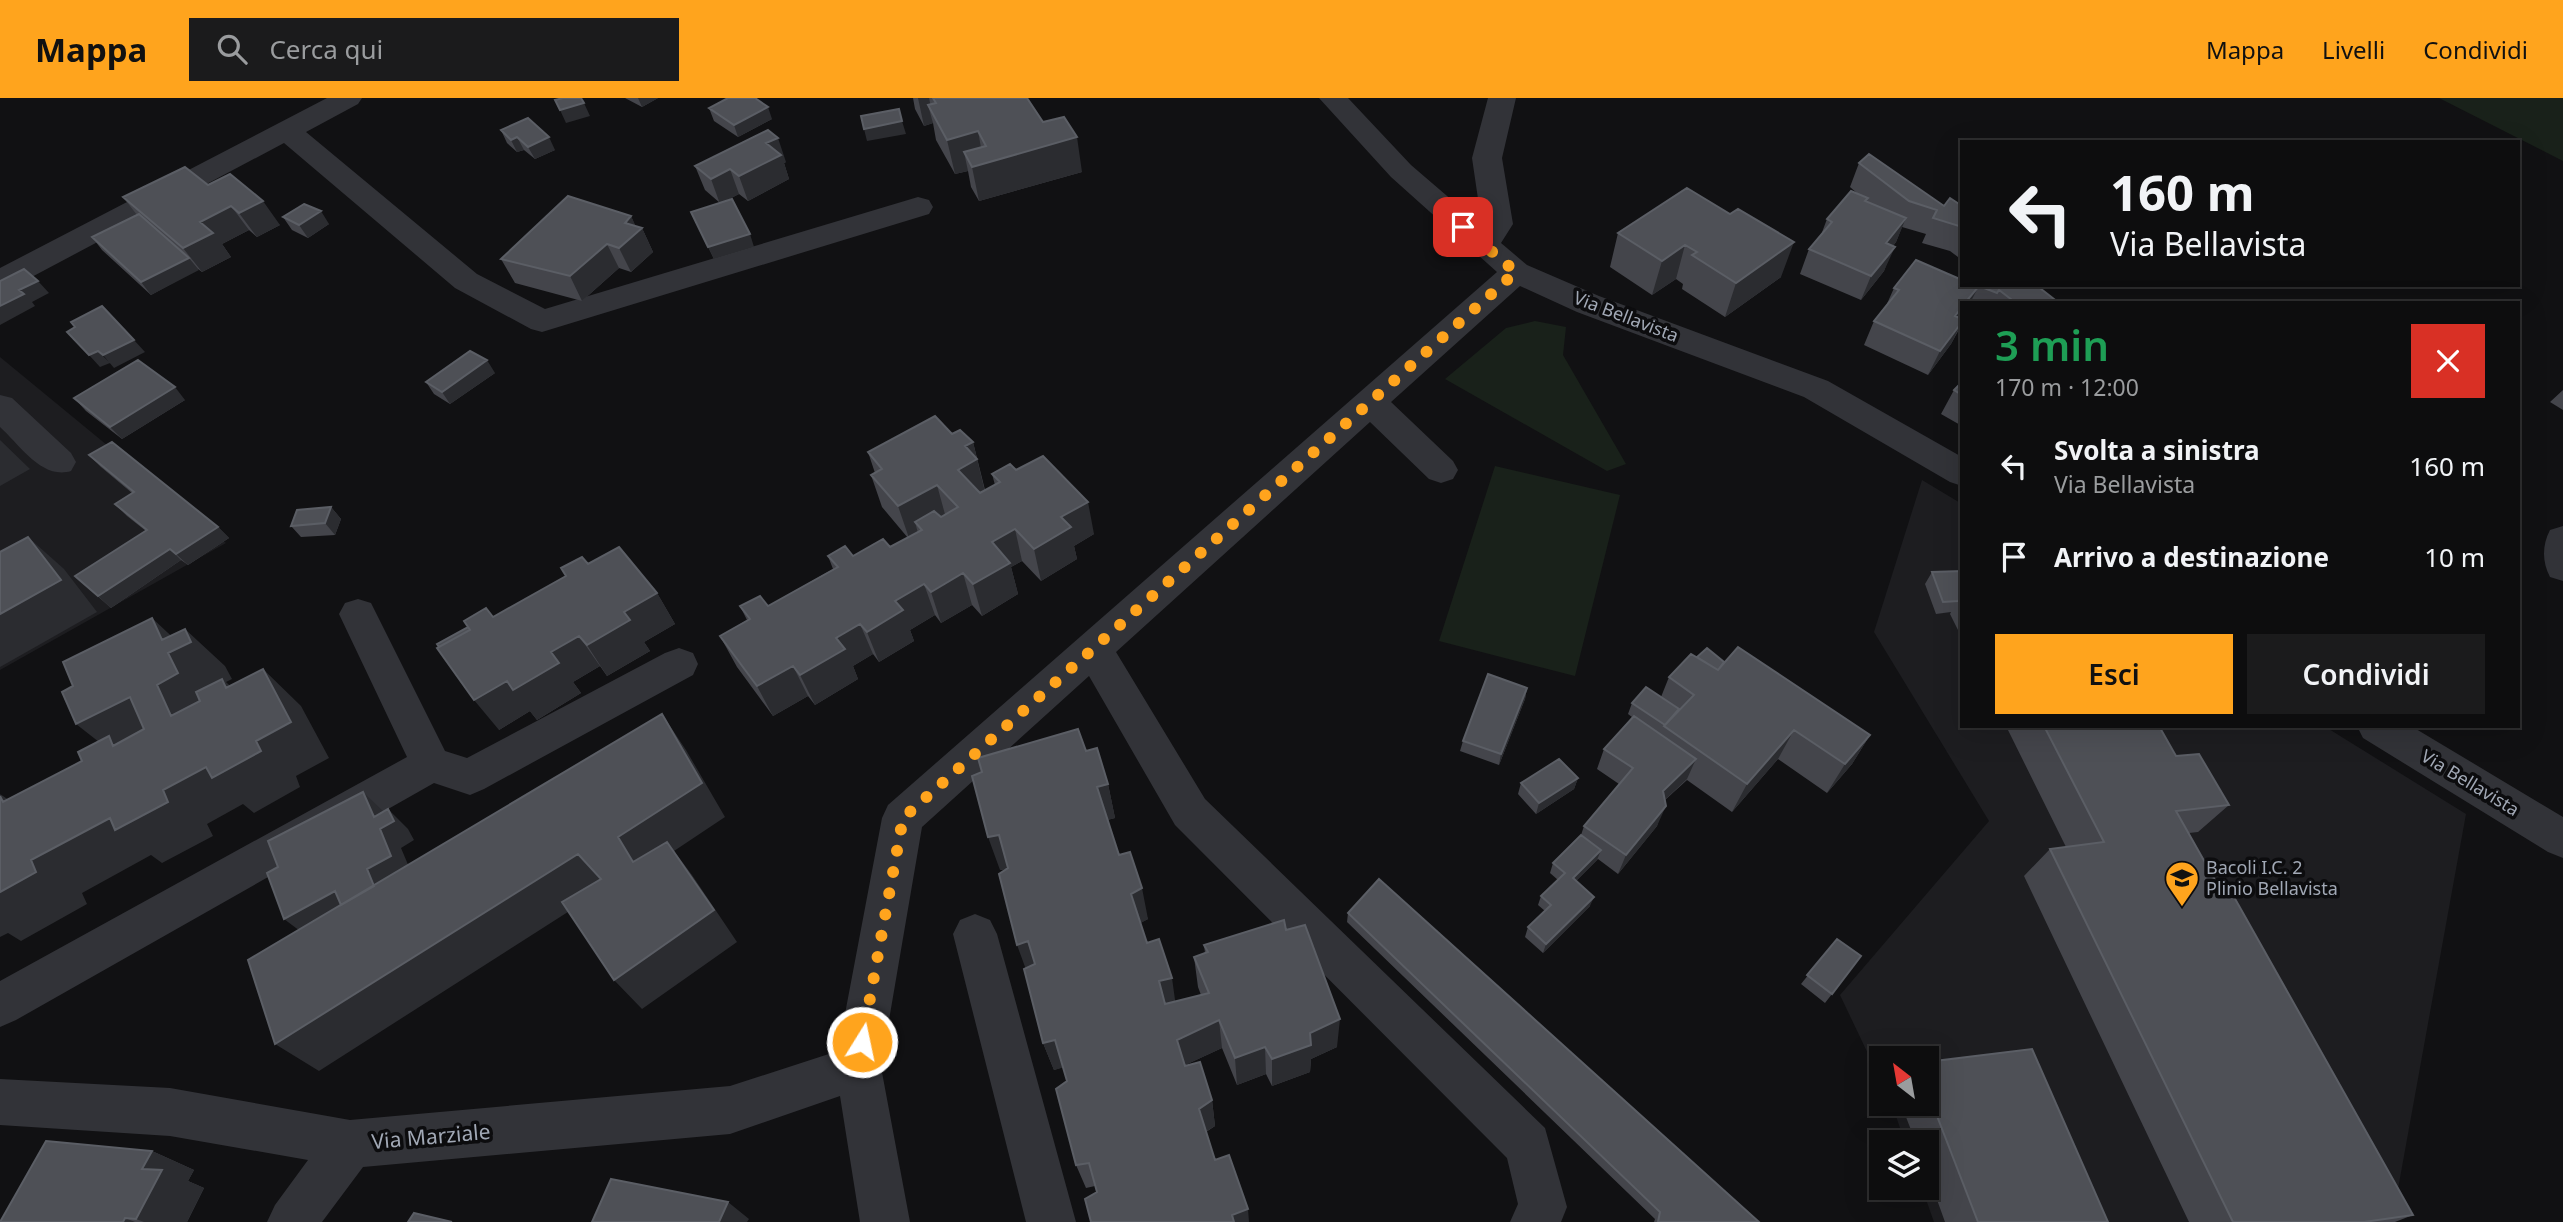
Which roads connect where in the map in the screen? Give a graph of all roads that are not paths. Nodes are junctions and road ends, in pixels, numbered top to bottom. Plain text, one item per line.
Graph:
1 (348, 98) edge
2 (1334, 98) edge
3 (1502, 98) edge
4 (286, 130) junction
5 (918, 207) dead end
6 (1484, 246) junction
7 (1516, 272) junction
8 (0, 281) edge
9 (1370, 402) junction
10 (0, 407) edge
11 (59, 462) dead end
12 (1441, 470) dead end
13 (1960, 472) edge
14 (2563, 540) edge
15 (2563, 566) edge
16 (358, 614) dead end
17 (1094, 648) junction
18 (679, 664) dead end
19 (2380, 728) edge
20 (431, 764) junction
21 (2563, 839) edge
22 (975, 934) dead end
23 (0, 1005) edge
24 (858, 1067) junction
25 (0, 1102) edge
26 (349, 1144) junction
27 (292, 1222) edge
28 (885, 1222) edge
29 (1051, 1222) edge
30 (1535, 1222) edge

1 - 4 street
2 - 6 street, Via Bellavista
3 - 6 street
4 - 5 street
4 - 8 street
6 - 7 street, Via Bellavista
7 - 9 street
7 - 13 street, Via Bellavista
9 - 12 street
9 - 17 street
10 - 11 street
14 - 15 street
16 - 20 street
17 - 24 street
17 - 30 street
18 - 20 street
19 - 21 street, Via Bellavista
20 - 23 street
22 - 29 street
24 - 26 street, Via Marziale
24 - 28 street
25 - 26 street, Via Marziale
26 - 27 street

